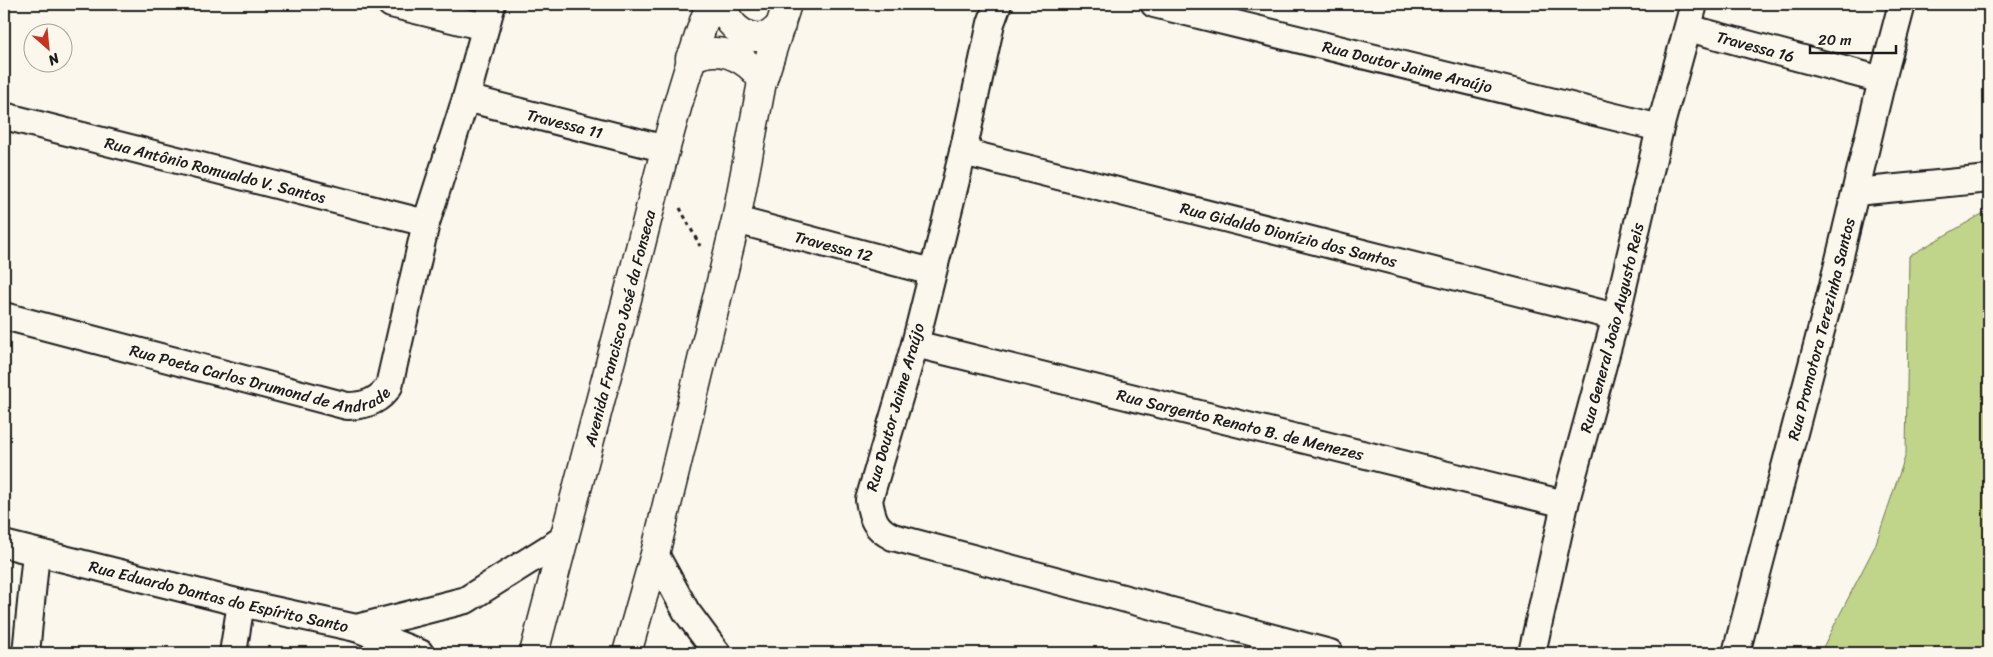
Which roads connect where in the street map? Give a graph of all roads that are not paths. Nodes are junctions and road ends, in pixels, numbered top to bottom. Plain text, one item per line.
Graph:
1 (391, 4) edge
2 (710, 4) edge
3 (722, 4) edge
4 (998, 4) edge
5 (1154, 4) edge
6 (1902, 4) edge
7 (784, 14) edge
8 (489, 15) edge
9 (1691, 16) edge
10 (690, 58) junction
11 (1882, 80) junction
12 (762, 82) junction
13 (466, 98) junction
14 (4, 116) edge
15 (1660, 128) junction
16 (666, 149) junction
17 (963, 152) junction
18 (1989, 179) edge
19 (1856, 192) junction
20 (736, 220) junction
21 (426, 223) junction
22 (932, 272) junction
23 (4, 316) edge
24 (1616, 317) junction
25 (915, 344) junction
26 (1565, 504) junction
27 (566, 538) junction
28 (4, 544) edge
29 (36, 553) junction
30 (655, 554) junction
31 (241, 603) junction
32 (356, 628) junction
33 (26, 653) edge
34 (233, 653) edge
35 (420, 653) edge
36 (534, 653) edge
37 (627, 653) edge
38 (717, 653) edge
39 (1330, 653) edge
40 (1532, 653) edge
41 (1736, 653) edge

1 - 8 street
2 - 10 main road, Avenida Francisco José da Fonseca
3 - 7 main road
4 - 17 street, Rua Doutor Jaime Araújo
5 - 15 street, Rua Doutor Jaime Araújo
6 - 11 street, Rua Promotora Terezinha Santos
7 - 12 main road
8 - 13 street, Rua Poeta Carlos Drumond de Andrade
9 - 11 street, Travessa 16
9 - 15 street, Rua General João Augusto Reis
10 - 12 main road
10 - 16 main road, Avenida Francisco José da Fonseca
11 - 19 street, Rua Promotora Terezinha Santos
12 - 20 main road
13 - 16 street, Travessa 11
13 - 21 street, Rua Poeta Carlos Drumond de Andrade
14 - 21 street, Rua Antônio Romualdo V. Santos
15 - 24 street, Rua General João Augusto Reis
16 - 27 main road, Avenida Francisco José da Fonseca
17 - 22 street, Rua Doutor Jaime Araújo
17 - 24 street, Rua Gidaldo Dionízio dos Santos
18 - 19 street
19 - 41 street, Rua Promotora Terezinha Santos
20 - 22 street, Travessa 12
20 - 30 main road
21 - 23 street, Rua Poeta Carlos Drumond de Andrade
22 - 25 street, Rua Doutor Jaime Araújo
24 - 26 street, Rua General João Augusto Reis
25 - 26 street, Rua Sargento Renato B. de Menezes
25 - 39 street, Rua Doutor Jaime Araújo
26 - 40 street, Rua General João Augusto Reis
27 - 32 street, Rua Eduardo Dantas do Espírito Santo
27 - 36 main road, Avenida Francisco José da Fonseca
28 - 29 street, Rua Eduardo Dantas do Espírito Santo
29 - 31 street, Rua Eduardo Dantas do Espírito Santo
29 - 33 street
30 - 37 main road
30 - 38 street
31 - 32 street, Rua Eduardo Dantas do Espírito Santo
31 - 34 street
32 - 35 street

